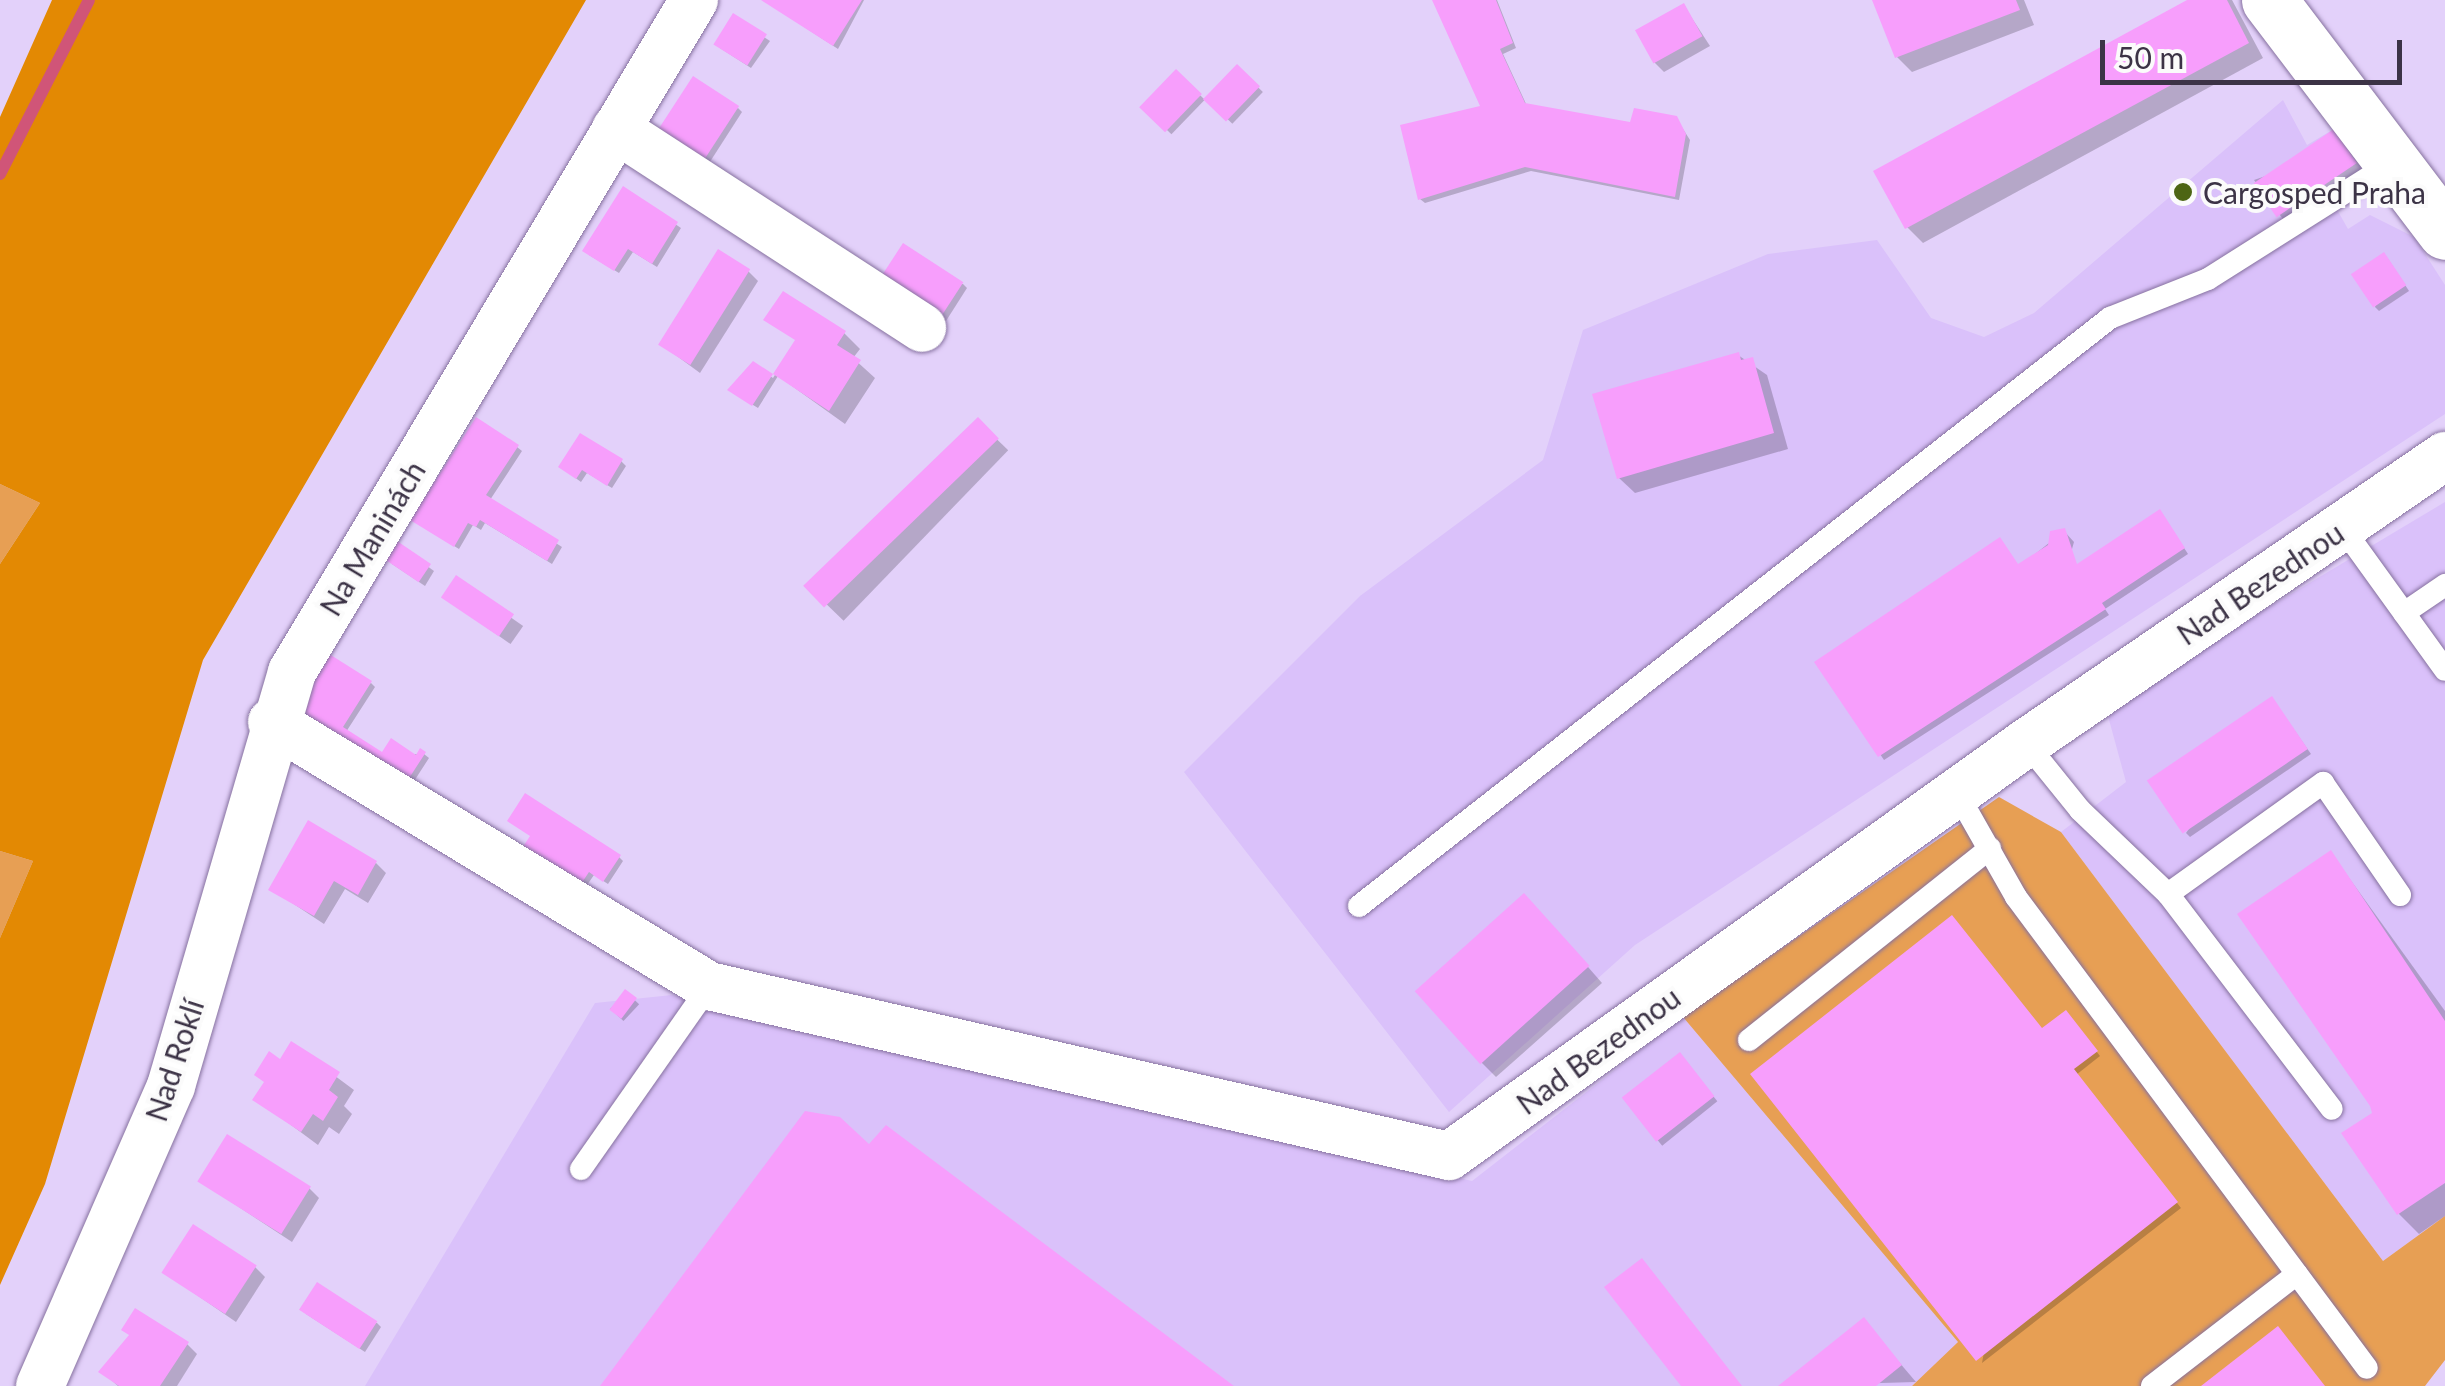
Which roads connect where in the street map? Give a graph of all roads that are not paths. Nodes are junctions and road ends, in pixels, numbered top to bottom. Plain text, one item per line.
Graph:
1 (694, 0) edge
2 (2269, 0) edge
3 (616, 130) junction
4 (2396, 160) junction
5 (2445, 232) edge
6 (922, 328) dead end
7 (2445, 456) edge
8 (2342, 527) junction
9 (2445, 584) edge
10 (2404, 613) junction
11 (2445, 670) edge
12 (272, 722) junction
13 (2026, 743) junction
14 (1956, 792) junction
15 (1990, 848) junction
16 (2168, 894) junction
17 (2400, 894) dead end
18 (1360, 906) dead end
19 (709, 986) junction
20 (1750, 1040) dead end
21 (2332, 1109) dead end
22 (581, 1170) dead end
23 (2298, 1274) junction
24 (2368, 1368) dead end
25 (40, 1386) edge
26 (2152, 1386) edge

1 - 3 street, Na Maninách
2 - 4 street
3 - 6 street
3 - 12 street, Na Maninách
4 - 5 street
4 - 18 lane
7 - 8 street, Nad Bezednou
8 - 10 lane
8 - 13 street, Nad Bezednou
9 - 10 lane
10 - 11 lane
12 - 19 street, Nad Bezednou
12 - 25 street, Nad Roklí
13 - 14 street, Nad Bezednou
13 - 16 lane
14 - 15 lane
14 - 19 street, Nad Bezednou
15 - 20 lane
15 - 23 lane
16 - 17 lane
16 - 21 lane
19 - 22 lane
23 - 24 lane
23 - 26 lane

